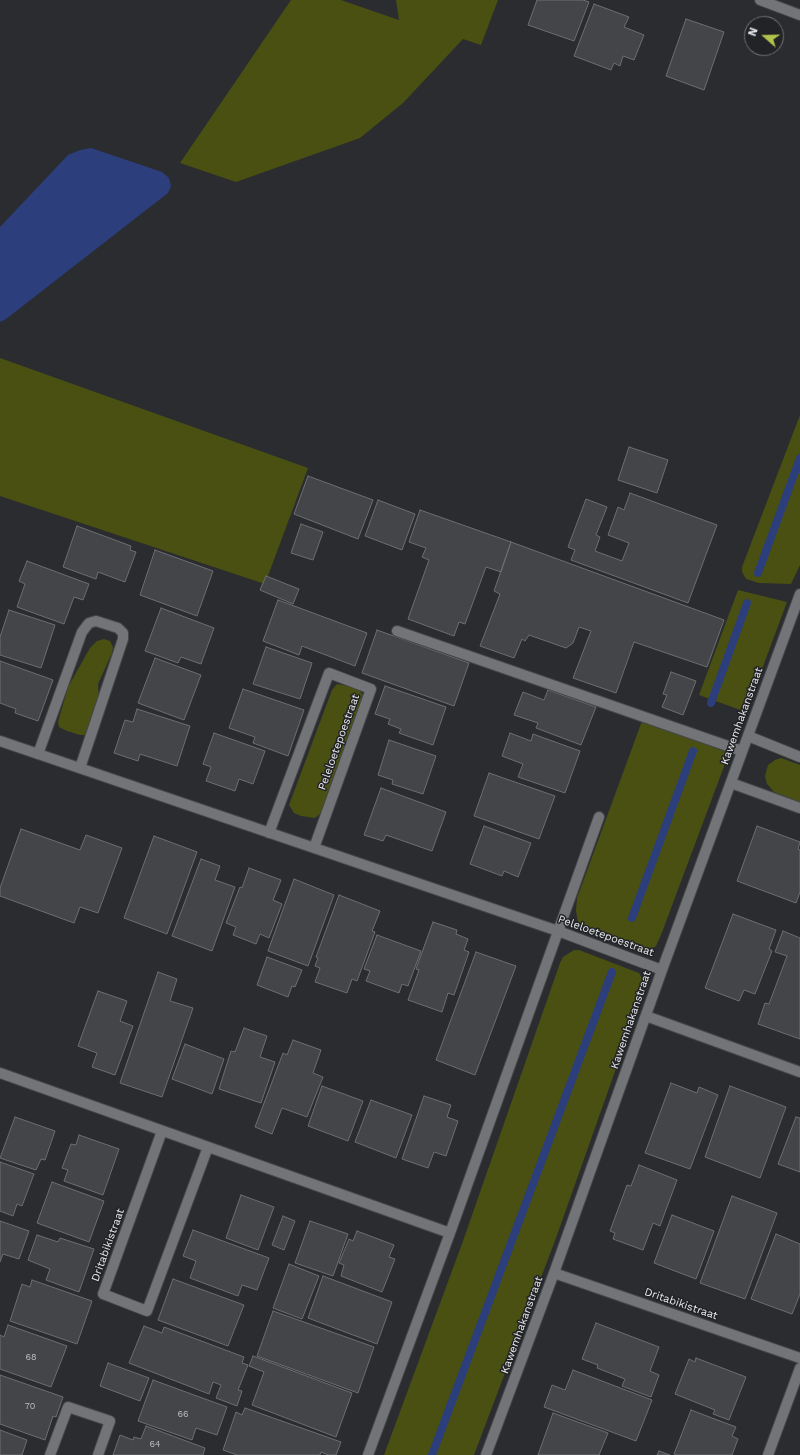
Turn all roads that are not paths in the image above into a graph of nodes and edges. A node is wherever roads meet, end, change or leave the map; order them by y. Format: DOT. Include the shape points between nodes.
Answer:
graph roads {
  1 [pos="760,0"];
  2 [pos="800,14"];
  3 [pos="800,594"];
  4 [pos="397,631"];
  5 [pos="748,736"];
  6 [pos="0,741"];
  7 [pos="742,751"];
  8 [pos="38,754"];
  9 [pos="800,757"];
  10 [pos="80,768"];
  11 [pos="731,782"];
  12 [pos="800,808"];
  13 [pos="599,817"];
  14 [pos="269,833"];
  15 [pos="314,848"];
  16 [pos="558,931"];
  17 [pos="662,970"];
  18 [pos="646,1016"];
  19 [pos="800,1072"];
  20 [pos="0,1073"];
  21 [pos="162,1131"];
  22 [pos="208,1147"];
  23 [pos="450,1233"];
  24 [pos="554,1273"];
  25 [pos="800,1358"];
  26 [pos="800,1368"];
  27 [pos="50,1455"];
  28 [pos="98,1455"];
  29 [pos="368,1455"];
  30 [pos="486,1455"];
  31 [pos="768,1455"];
  1 -- 2 [label="street"];
  3 -- 5 [label="street, Kawemhakanstraat"];
  4 -- 7 [label="street"];
  5 -- 7 [label="street, Kawemhakanstraat"];
  5 -- 9 [label="street"];
  6 -- 8 [label="street, Peleloetepoestraat"];
  7 -- 11 [label="street, Kawemhakanstraat"];
  8 -- 10 [label="street, Peleloetepoestraat"];
  8 -- 10 [label="street" via="82,632 89,623 103,623 118,628 123,632 123,639"];
  10 -- 14 [label="street, Peleloetepoestraat"];
  11 -- 12 [label="street"];
  11 -- 17 [label="street, Kawemhakanstraat"];
  13 -- 16 [label="street"];
  14 -- 15 [label="street, Peleloetepoestraat"];
  14 -- 15 [label="street, Peleloetepoestraat" via="329,673 371,689"];
  15 -- 16 [label="street, Peleloetepoestraat"];
  16 -- 17 [label="street, Peleloetepoestraat"];
  16 -- 23 [label="street"];
  17 -- 18 [label="street, Kawemhakanstraat"];
  18 -- 19 [label="street"];
  18 -- 24 [label="street, Kawemhakanstraat"];
  20 -- 21 [label="street"];
  21 -- 22 [label="street"];
  21 -- 22 [label="street, Dritabikistraat" via="103,1294 147,1311"];
  22 -- 23 [label="street"];
  23 -- 29 [label="street"];
  24 -- 25 [label="street, Dritabikistraat"];
  24 -- 30 [label="street, Kawemhakanstraat"];
  26 -- 31 [label="street"];
  27 -- 28 [label="street" via="68,1407 110,1422"];
}
